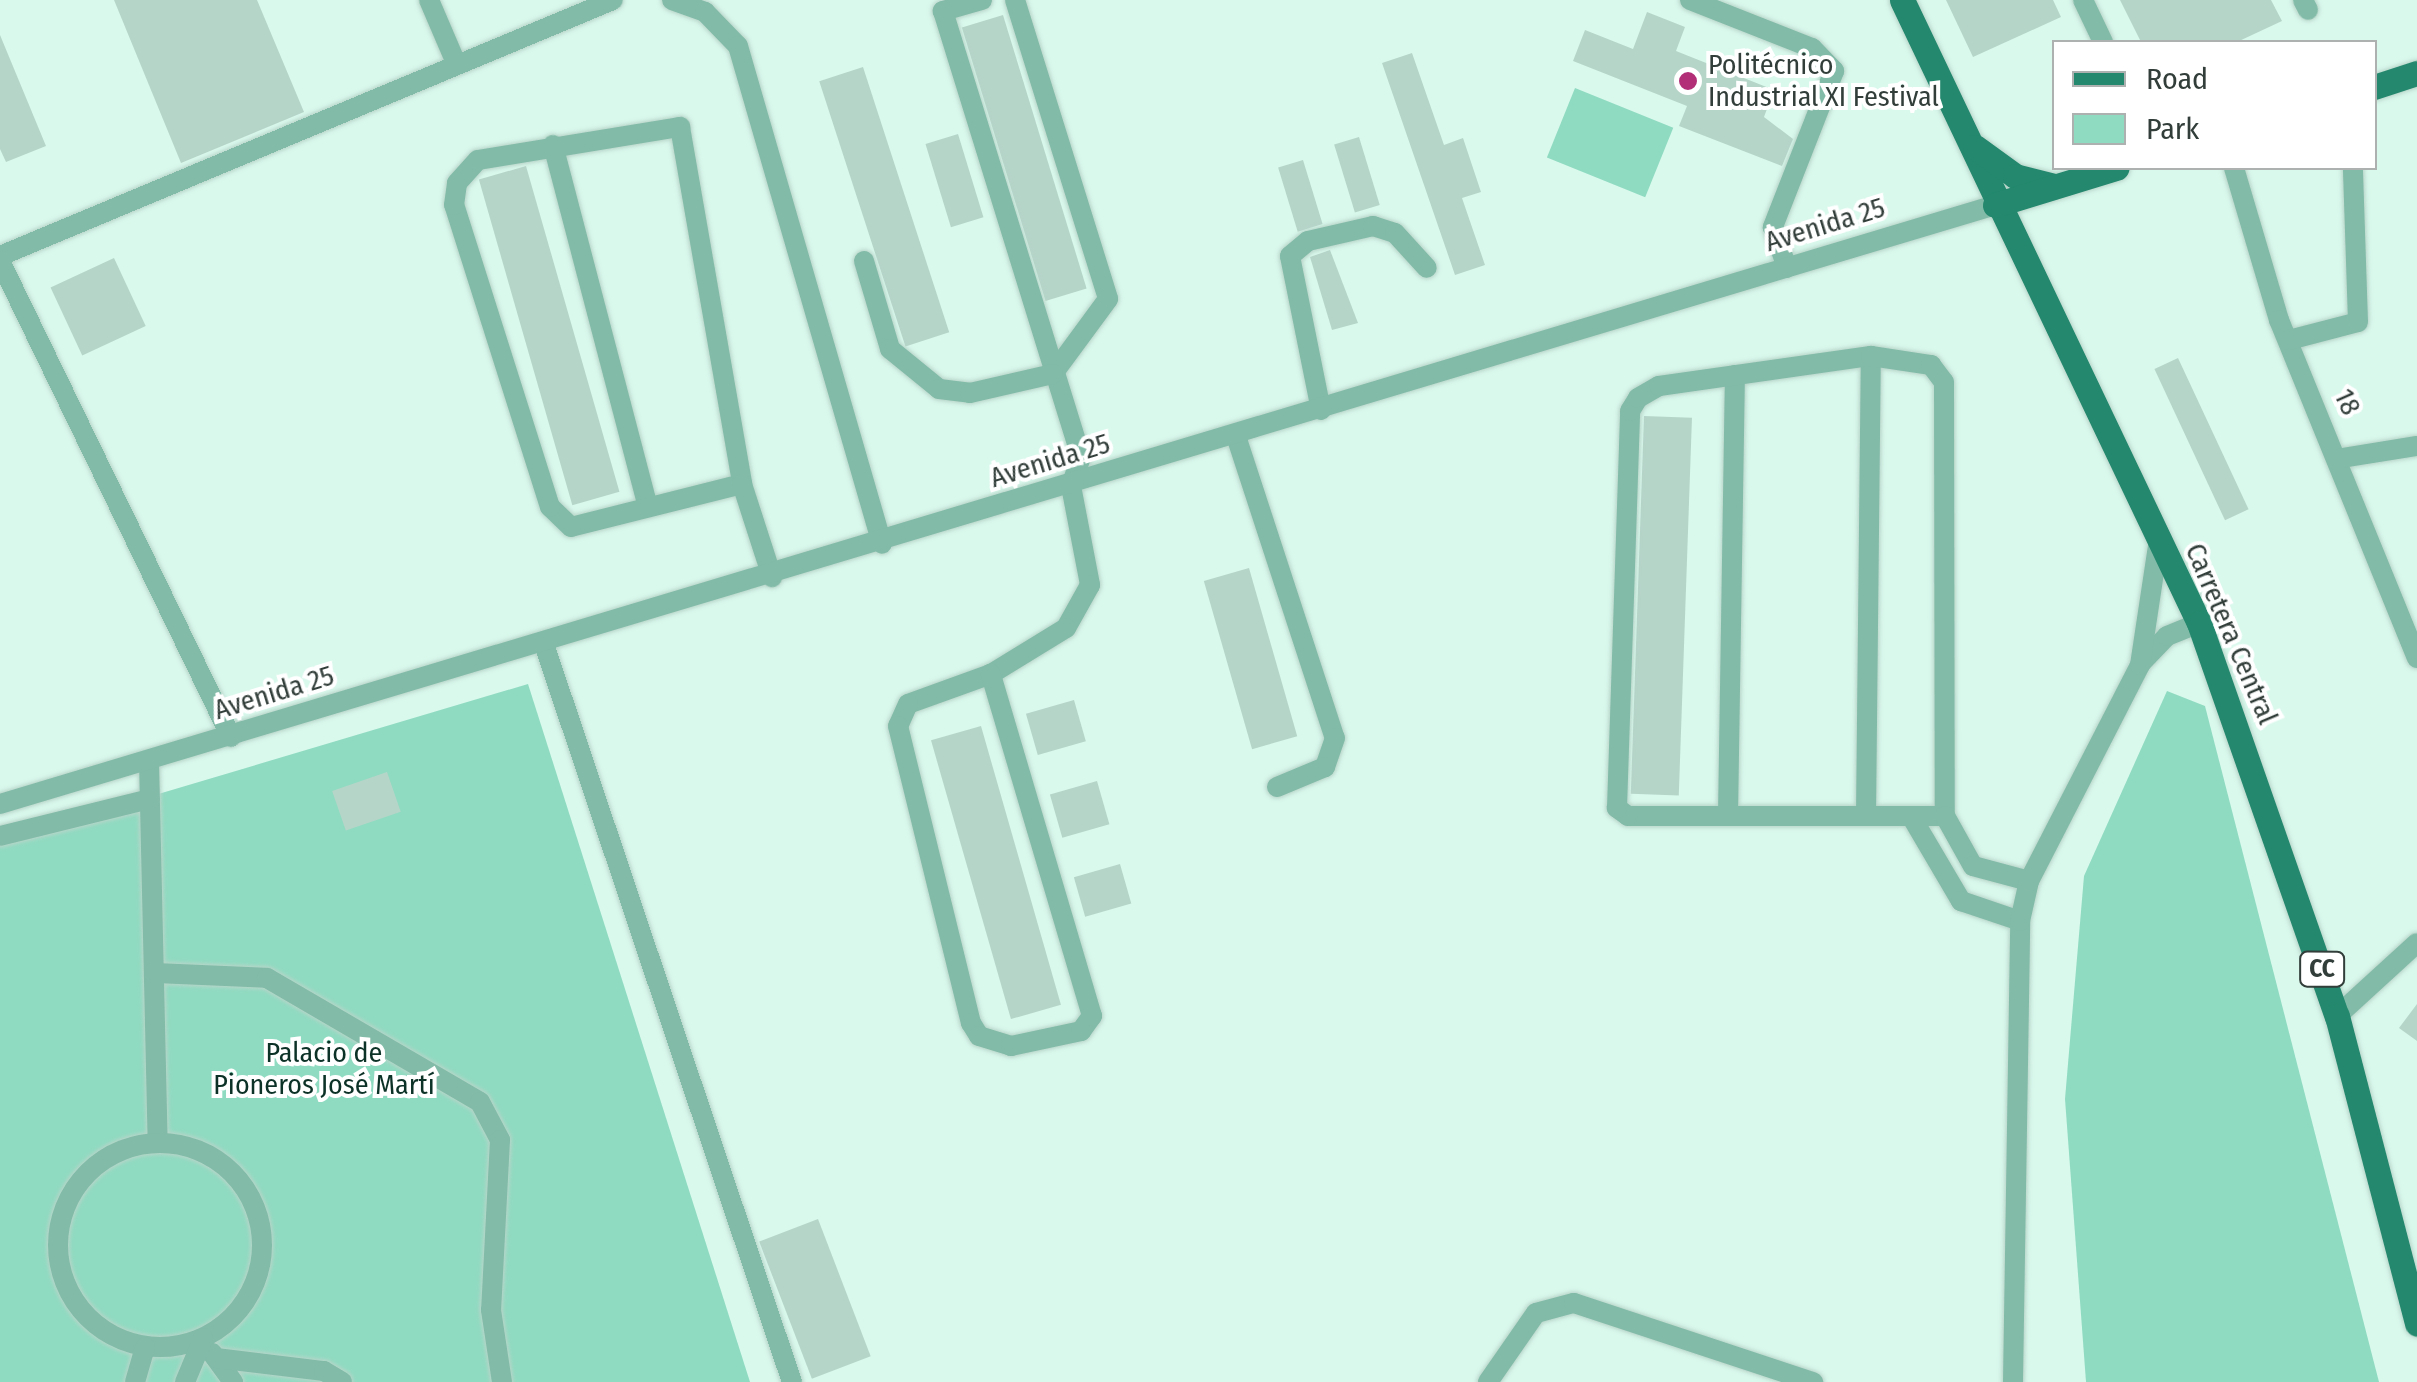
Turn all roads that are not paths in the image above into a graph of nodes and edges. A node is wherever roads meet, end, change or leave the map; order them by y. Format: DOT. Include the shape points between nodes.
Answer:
graph roads {
  1 [pos="429,0"];
  2 [pos="672,0"];
  3 [pos="982,0"];
  4 [pos="1015,0"];
  5 [pos="1690,0"];
  6 [pos="1902,0"];
  7 [pos="2082,0"];
  8 [pos="594,2"];
  9 [pos="2101,40"];
  10 [pos="456,63"];
  11 [pos="2417,73"];
  12 [pos="2377,86"];
  13 [pos="1972,144"];
  14 [pos="554,145"];
  15 [pos="2109,170"];
  16 [pos="2235,170"];
  17 [pos="2353,170"];
  18 [pos="2056,186"];
  19 [pos="1995,205"];
  20 [pos="0,259"];
  21 [pos="864,261"];
  22 [pos="1427,268"];
  23 [pos="1787,268"];
  24 [pos="2289,340"];
  25 [pos="1871,356"];
  26 [pos="1053,374"];
  27 [pos="1735,376"];
  28 [pos="1322,410"];
  29 [pos="1236,436"];
  30 [pos="2417,446"];
  31 [pos="2342,458"];
  32 [pos="742,484"];
  33 [pos="1072,486"];
  34 [pos="648,507"];
  35 [pos="2159,540"];
  36 [pos="882,544"];
  37 [pos="772,577"];
  38 [pos="2199,623"];
  39 [pos="544,644"];
  40 [pos="2417,658"];
  41 [pos="2140,665"];
  42 [pos="991,674"];
  43 [pos="231,737"];
  44 [pos="149,760"];
  45 [pos="1277,787"];
  46 [pos="150,799"];
  47 [pos="0,804"];
  48 [pos="1728,816"];
  49 [pos="1866,816"];
  50 [pos="1911,816"];
  51 [pos="1944,816"];
  52 [pos="0,836"];
  53 [pos="2030,881"];
  54 [pos="2020,921"];
  55 [pos="2417,943"];
  56 [pos="154,973"];
  57 [pos="2338,1016"];
  58 [pos="158,1143"];
  59 [pos="2407,1243"];
  60 [pos="2417,1324"];
  61 [pos="202,1340"];
  62 [pos="145,1347"];
  63 [pos="216,1358"];
  64 [pos="135,1382"];
  65 [pos="185,1382"];
  66 [pos="232,1382"];
  67 [pos="342,1382"];
  68 [pos="502,1382"];
  69 [pos="792,1382"];
  70 [pos="1488,1382"];
  71 [pos="1813,1382"];
  72 [pos="2014,1382"];
  1 -- 10 [label="street"];
  2 -- 36 [label="street" via="706,12 738,46"];
  3 -- 26 [label="street" via="944,12"];
  4 -- 26 [label="street" via="1108,299"];
  5 -- 23 [label="street" via="1812,48 1834,72 1773,227"];
  6 -- 13 [label="main road, Carretera Central / CC"];
  7 -- 9 [label="street"];
  8 -- 10 [label="street"];
  10 -- 20 [label="street"];
  11 -- 12 [label="main road"];
  13 -- 18 [label="main road" via="2015,176"];
  13 -- 19 [label="main road, Carretera Central / CC"];
  14 -- 32 [label="street" via="680,127"];
  14 -- 34 [label="street"];
  14 -- 34 [label="street" via="478,160 457,184 454,205 550,507 570,526"];
  15 -- 18 [label="main road, Avenida 25"];
  16 -- 24 [label="street, 18"];
  17 -- 24 [label="street" via="2358,322"];
  18 -- 19 [label="main road, Avenida 25"];
  19 -- 23 [label="street, Avenida 25"];
  19 -- 35 [label="main road, Carretera Central / CC"];
  20 -- 43 [label="street"];
  21 -- 26 [label="street" via="890,349 938,388 970,393"];
  22 -- 28 [label="street" via="1396,233 1373,226 1308,241 1290,256"];
  23 -- 28 [label="street, Avenida 25"];
  24 -- 31 [label="street, 18"];
  25 -- 27 [label="street"];
  25 -- 49 [label="street"];
  25 -- 51 [label="street" via="1931,365 1944,382"];
  26 -- 33 [label="street" via="1081,457"];
  27 -- 48 [label="street"];
  27 -- 48 [label="street" via="1659,386 1630,411 1613,796 1628,816"];
  28 -- 29 [label="street, Avenida 25"];
  29 -- 33 [label="street, Avenida 25"];
  29 -- 45 [label="street" via="1335,738 1325,767"];
  30 -- 31 [label="street"];
  31 -- 40 [label="street, 18"];
  32 -- 34 [label="street"];
  32 -- 37 [label="street"];
  33 -- 36 [label="street, Avenida 25"];
  33 -- 42 [label="street" via="1090,566 1087,602 1066,628"];
  35 -- 38 [label="main road, Carretera Central / CC"];
  35 -- 41 [label="street"];
  36 -- 37 [label="street, Avenida 25"];
  37 -- 39 [label="street, Avenida 25"];
  38 -- 41 [label="street" via="2167,636"];
  38 -- 57 [label="main road, Carretera Central / CC"];
  39 -- 43 [label="street, Avenida 25"];
  39 -- 69 [label="street"];
  41 -- 53 [label="street"];
  42 -- 42 [label="street" via="1092,1016 1081,1032 1011,1046 978,1036 971,1023 898,726 908,704"];
  43 -- 44 [label="street, Avenida 25"];
  44 -- 46 [label="street"];
  44 -- 47 [label="street, Avenida 25"];
  46 -- 52 [label="street"];
  46 -- 56 [label="street"];
  48 -- 49 [label="street"];
  49 -- 50 [label="street"];
  50 -- 51 [label="street"];
  50 -- 54 [label="street" via="1960,901"];
  51 -- 53 [label="street" via="1973,866"];
  53 -- 54 [label="street"];
  54 -- 72 [label="street"];
  55 -- 57 [label="street"];
  56 -- 58 [label="street"];
  56 -- 68 [label="street" via="267,978 480,1102 500,1140 491,1310"];
  57 -- 59 [label="main road, Carretera Central / CC"];
  58 -- 61 [label="street" via="188,1147 240,1181 263,1238 249,1298"];
  58 -- 62 [label="street" via="95,1166 60,1222 58,1256 76,1302 113,1337"];
  59 -- 60 [label="main road, Carretera Central / CC"];
  61 -- 62 [label="street"];
  61 -- 63 [label="street"];
  61 -- 65 [label="street"];
  62 -- 64 [label="street"];
  63 -- 66 [label="street"];
  63 -- 67 [label="street" via="324,1371"];
  70 -- 71 [label="street" via="1536,1313 1574,1303"];
}
